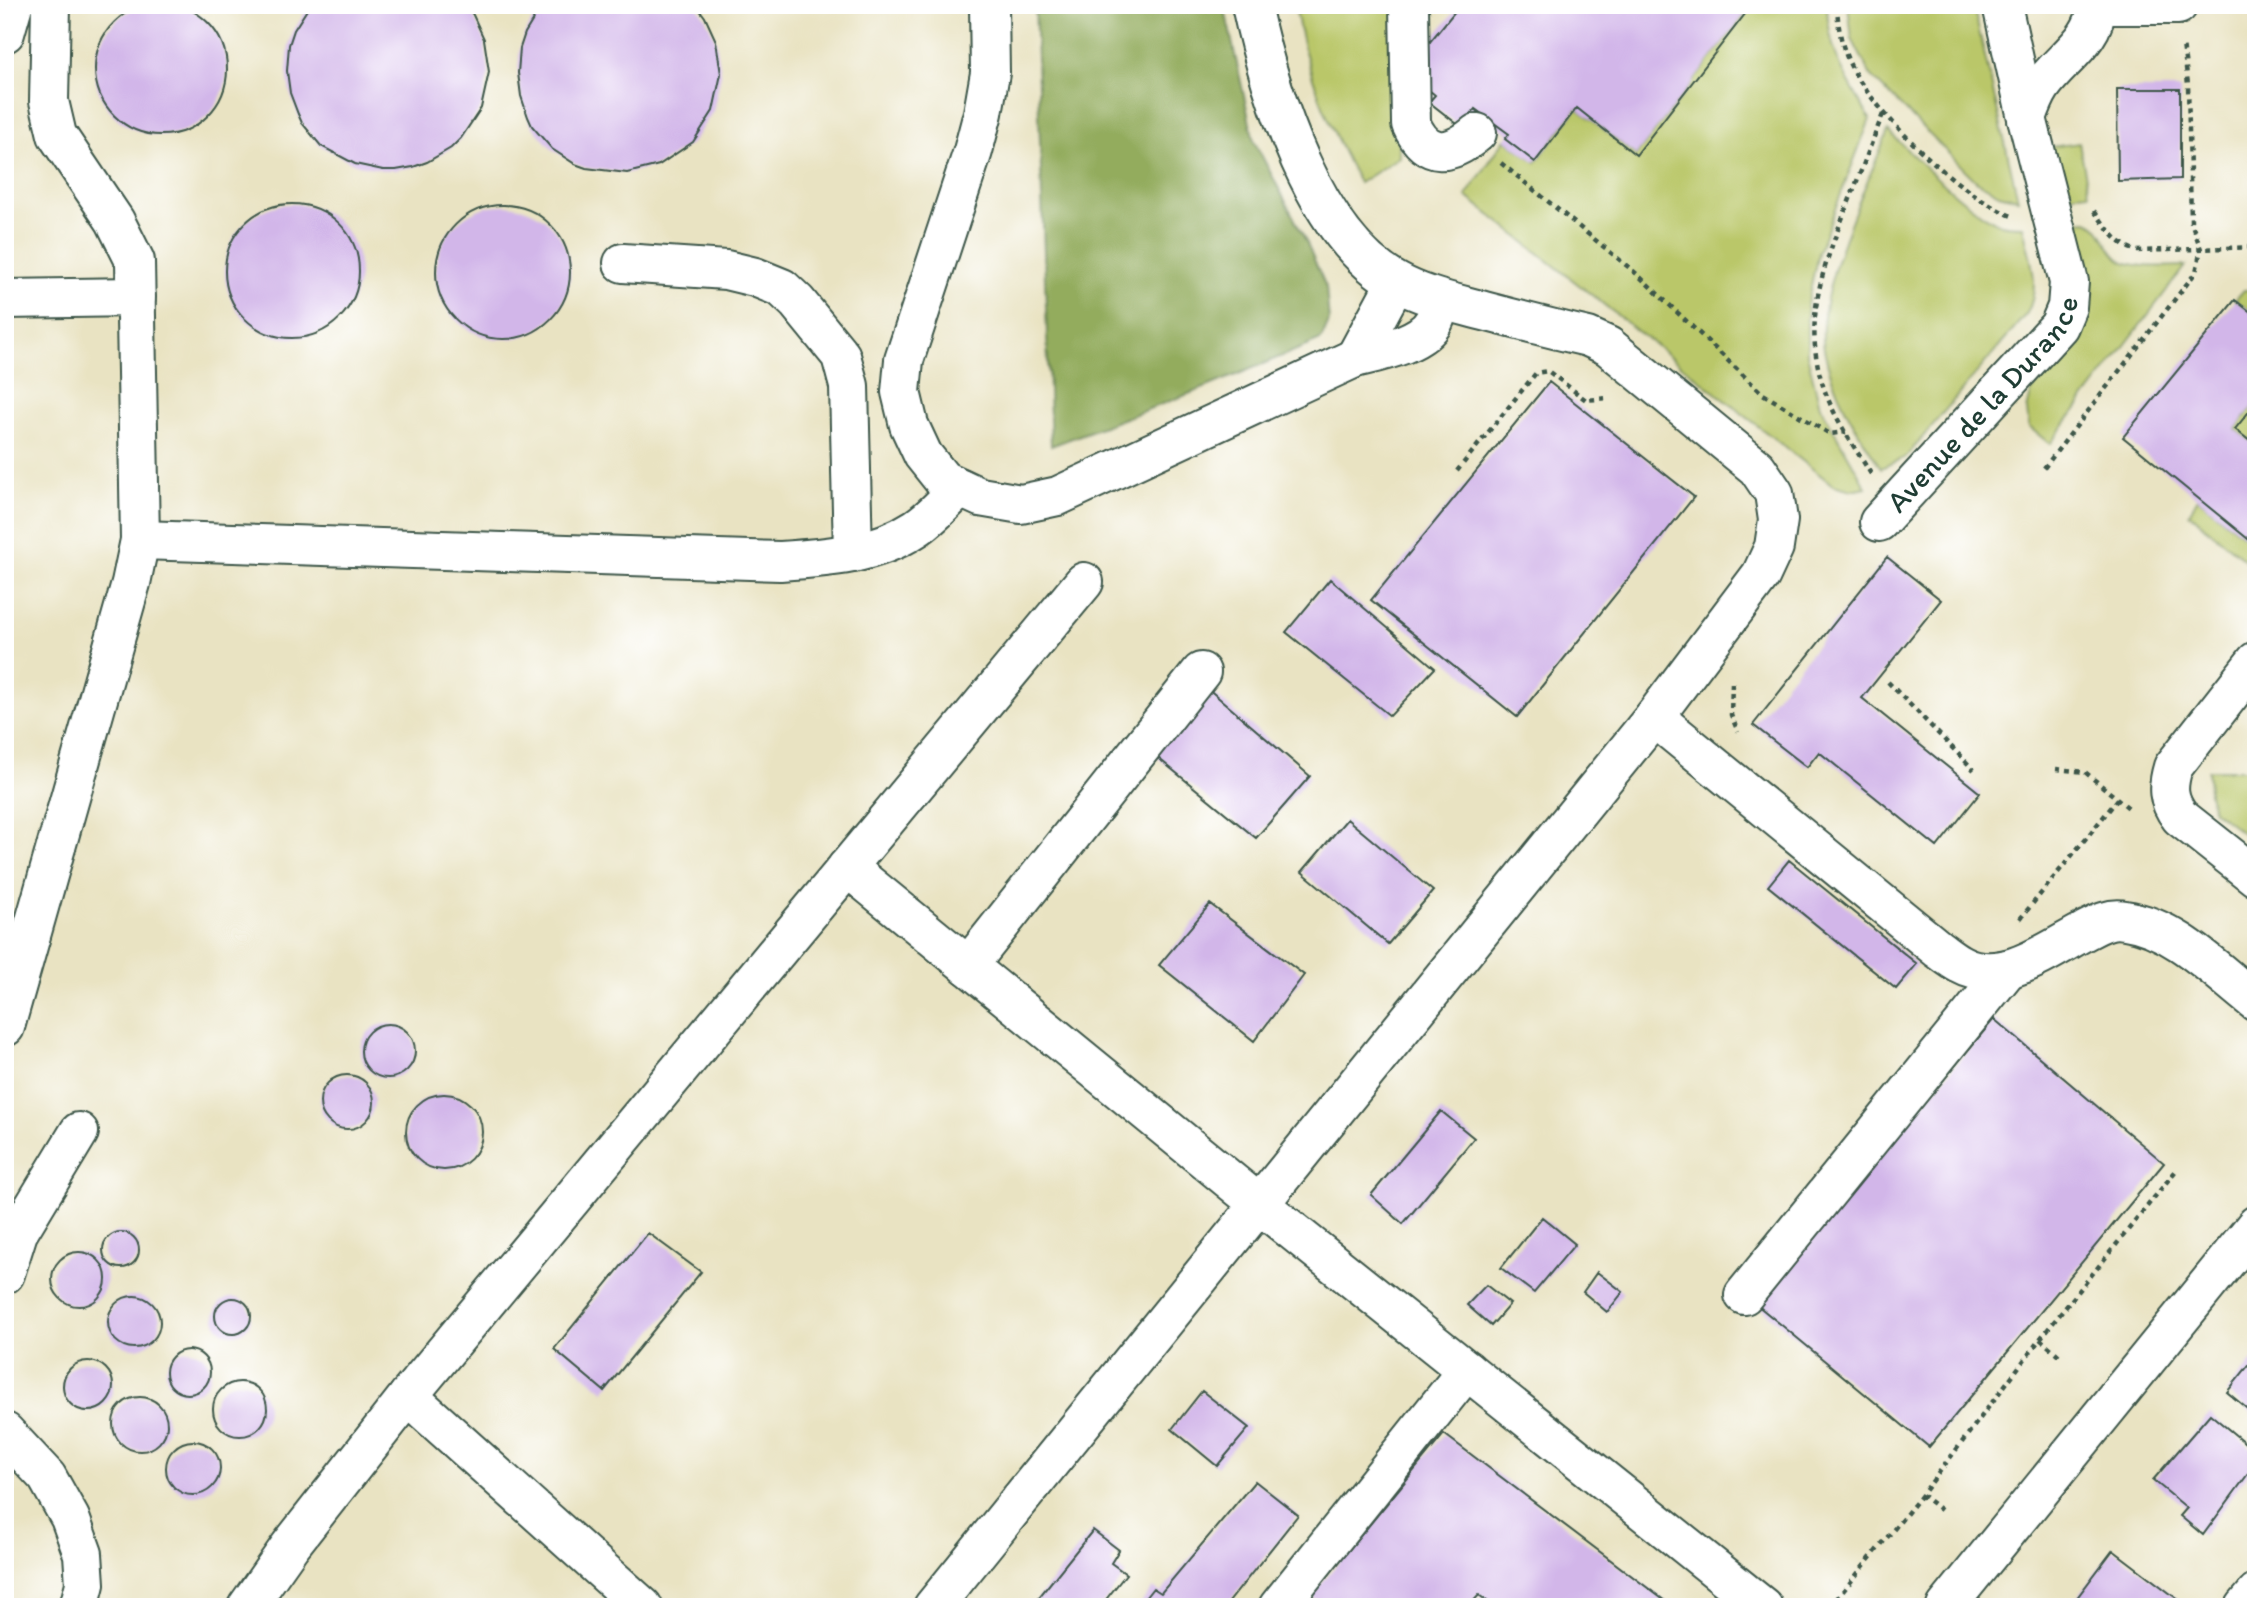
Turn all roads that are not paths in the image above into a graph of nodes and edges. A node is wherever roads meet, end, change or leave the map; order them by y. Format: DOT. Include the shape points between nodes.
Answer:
graph roads {
  1 [pos="13,5"];
  2 [pos="51,5"];
  3 [pos="989,5"];
  4 [pos="1251,5"];
  5 [pos="1409,5"];
  6 [pos="2002,5"];
  7 [pos="2097,5"];
  8 [pos="2107,5"];
  9 [pos="2181,22"];
  10 [pos="5,33"];
  11 [pos="2027,118"];
  12 [pos="1473,136"];
  13 [pos="623,263"];
  14 [pos="1396,282"];
  15 [pos="136,297"];
  16 [pos="5,299"];
  17 [pos="1442,300"];
  18 [pos="1355,358"];
  19 [pos="960,488"];
  20 [pos="1886,514"];
  21 [pos="140,540"];
  22 [pos="853,553"];
  23 [pos="1084,582"];
  24 [pos="2256,661"];
  25 [pos="1201,672"];
  26 [pos="1654,717"];
  27 [pos="847,867"];
  28 [pos="2256,877"];
  29 [pos="968,966"];
  30 [pos="2008,969"];
  31 [pos="2256,1002"];
  32 [pos="5,1027"];
  33 [pos="79,1132"];
  34 [pos="1259,1204"];
  35 [pos="2256,1225"];
  36 [pos="5,1274"];
  37 [pos="1744,1295"];
  38 [pos="1467,1370"];
  39 [pos="408,1396"];
  40 [pos="5,1432"];
  41 [pos="2256,1594"];
  42 [pos="79,1607"];
  43 [pos="247,1607"];
  44 [pos="643,1607"];
  45 [pos="933,1607"];
  46 [pos="1278,1607"];
  47 [pos="1763,1607"];
  48 [pos="1946,1607"];
  49 [pos="2245,1607"];
  1 -- 10 [label="street"];
  2 -- 15 [label="street" via="48,101 57,135 126,240 135,261"];
  3 -- 19 [label="street" via="990,73 983,113 904,360 901,392 908,425 923,455 943,480"];
  4 -- 14 [label="street" via="1273,91 1299,157 1348,240"];
  5 -- 12 [label="street" via="1411,124 1417,138 1430,149 1446,150 1462,146"];
  6 -- 11 [label="street, Avenue de la Durance"];
  7 -- 11 [label="street" via="2090,32 2042,85"];
  8 -- 9 [label="street"];
  11 -- 20 [label="street, Avenue de la Durance" via="2069,282 2067,306 2059,326"];
  13 -- 22 [label="street" via="726,270 782,288 841,356 849,386"];
  14 -- 17 [label="street"];
  14 -- 18 [label="street"];
  15 -- 16 [label="street"];
  15 -- 21 [label="street"];
  17 -- 18 [label="street" via="1433,324 1416,338"];
  17 -- 26 [label="street" via="1608,346 1758,468 1774,493 1778,520 1774,547 1761,575"];
  18 -- 19 [label="street" via="1058,496 1021,504 980,497"];
  19 -- 22 [label="street" via="916,528 880,547"];
  21 -- 22 [label="street" via="780,561"];
  21 -- 32 [label="street"];
  23 -- 27 [label="street"];
  24 -- 28 [label="street" via="2173,767 2167,786 2180,817"];
  25 -- 29 [label="street"];
  26 -- 30 [label="street" via="1938,949 1961,965 1982,972"];
  26 -- 34 [label="street"];
  27 -- 29 [label="street"];
  27 -- 39 [label="street"];
  29 -- 34 [label="street"];
  30 -- 31 [label="street" via="2103,921 2122,919 2177,940"];
  30 -- 37 [label="street"];
  33 -- 36 [label="street" via="19,1233"];
  34 -- 38 [label="street"];
  34 -- 45 [label="street"];
  35 -- 48 [label="street"];
  38 -- 46 [label="street"];
  38 -- 47 [label="street"];
  39 -- 43 [label="street"];
  39 -- 44 [label="street"];
  40 -- 42 [label="street" via="47,1477 70,1518 83,1554 85,1584"];
  41 -- 49 [label="street"];
}
